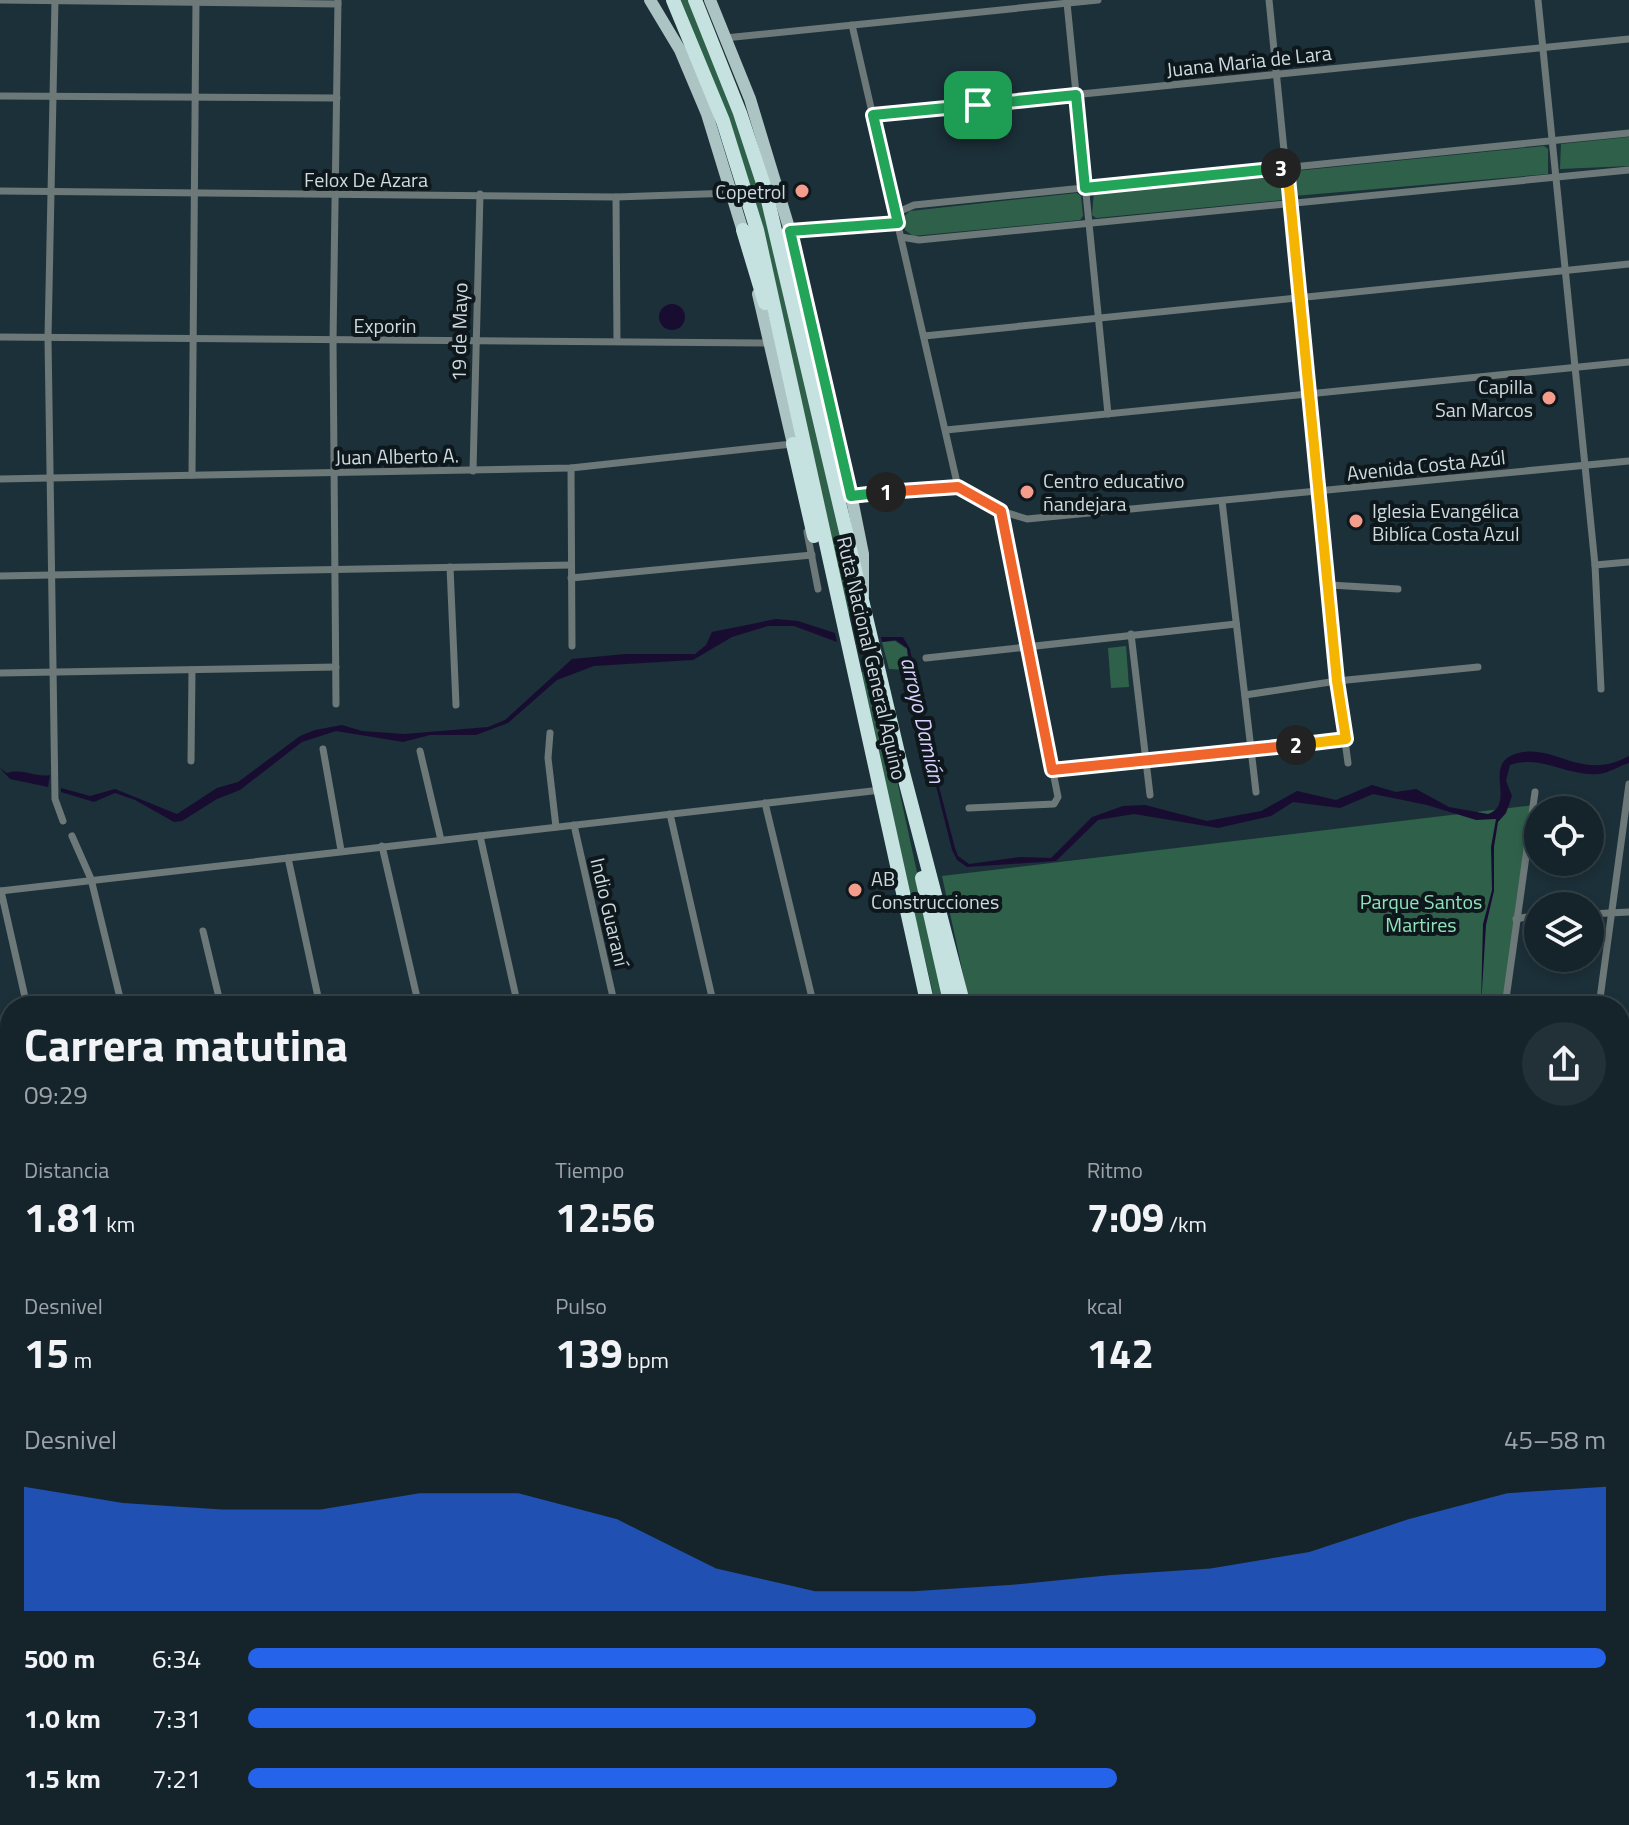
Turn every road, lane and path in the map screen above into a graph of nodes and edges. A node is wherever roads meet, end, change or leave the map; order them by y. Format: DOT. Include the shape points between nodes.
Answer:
graph roads {
  1 [pos="0,0"];
  2 [pos="55,0"];
  3 [pos="650,0"];
  4 [pos="673,0"];
  5 [pos="695,0"];
  6 [pos="710,0"];
  7 [pos="1098,0"];
  8 [pos="1269,0"];
  9 [pos="1538,0"];
  10 [pos="196,1"];
  11 [pos="338,2"];
  12 [pos="1067,3"];
  13 [pos="852,25"];
  14 [pos="725,38"];
  15 [pos="1629,39"];
  16 [pos="1543,47"];
  17 [pos="1277,74"];
  18 [pos="1076,95"];
  19 [pos="0,96"];
  20 [pos="53,96"];
  21 [pos="196,98"];
  22 [pos="337,98"];
  23 [pos="873,115"];
  24 [pos="1629,133"];
  25 [pos="1552,141"];
  26 [pos="1287,167"];
  27 [pos="1629,170"];
  28 [pos="1556,177"];
  29 [pos="1085,188"];
  30 [pos="0,191"];
  31 [pos="51,192"];
  32 [pos="733,193"];
  33 [pos="195,194"];
  34 [pos="480,194"];
  35 [pos="335,195"];
  36 [pos="616,197"];
  37 [pos="1290,204"];
  38 [pos="896,213"];
  39 [pos="898,223"];
  40 [pos="1089,224"];
  41 [pos="743,230"];
  42 [pos="790,231"];
  43 [pos="901,237"];
  44 [pos="1629,264"];
  45 [pos="1565,270"];
  46 [pos="1300,297"];
  47 [pos="1098,318"];
  48 [pos="924,336"];
  49 [pos="0,337"];
  50 [pos="48,338"];
  51 [pos="193,340"];
  52 [pos="333,341"];
  53 [pos="617,341"];
  54 [pos="475,342"];
  55 [pos="770,343"];
  56 [pos="787,358"];
  57 [pos="1629,362"];
  58 [pos="822,366"];
  59 [pos="1575,367"];
  60 [pos="1310,394"];
  61 [pos="1108,414"];
  62 [pos="946,430"];
  63 [pos="791,444"];
  64 [pos="1629,461"];
  65 [pos="1585,465"];
  66 [pos="571,468"];
  67 [pos="473,471"];
  68 [pos="334,473"];
  69 [pos="192,475"];
  70 [pos="49,478"];
  71 [pos="0,479"];
  72 [pos="958,487"];
  73 [pos="1320,491"];
  74 [pos="851,496"];
  75 [pos="1222,501"];
  76 [pos="1001,511"];
  77 [pos="844,515"];
  78 [pos="812,555"];
  79 [pos="1629,562"];
  80 [pos="571,565"];
  81 [pos="1595,565"];
  82 [pos="450,567"];
  83 [pos="830,568"];
  84 [pos="335,569"];
  85 [pos="51,575"];
  86 [pos="0,576"];
  87 [pos="571,578"];
  88 [pos="1330,585"];
  89 [pos="818,589"];
  90 [pos="1398,589"];
  91 [pos="863,599"];
  92 [pos="1236,624"];
  93 [pos="1131,634"];
  94 [pos="572,646"];
  95 [pos="1027,646"];
  96 [pos="926,658"];
  97 [pos="336,667"];
  98 [pos="1478,667"];
  99 [pos="192,670"];
  100 [pos="53,672"];
  101 [pos="0,673"];
  102 [pos="1337,681"];
  103 [pos="1601,689"];
  104 [pos="1245,695"];
  105 [pos="336,704"];
  106 [pos="456,705"];
  107 [pos="550,733"];
  108 [pos="1346,739"];
  109 [pos="323,749"];
  110 [pos="1251,749"];
  111 [pos="420,751"];
  112 [pos="899,757"];
  113 [pos="1146,760"];
  114 [pos="191,761"];
  115 [pos="1348,763"];
  116 [pos="1052,770"];
  117 [pos="1629,784"];
  118 [pos="881,790"];
  119 [pos="1256,792"];
  120 [pos="1535,792"];
  121 [pos="1150,795"];
  122 [pos="765,803"];
  123 [pos="969,808"];
  124 [pos="670,814"];
  125 [pos="63,821"];
  126 [pos="574,825"];
  127 [pos="556,827"];
  128 [pos="72,836"];
  129 [pos="480,836"];
  130 [pos="441,840"];
  131 [pos="382,846"];
  132 [pos="341,850"];
  133 [pos="288,858"];
  134 [pos="91,879"];
  135 [pos="1,891"];
  136 [pos="1629,912"];
  137 [pos="1604,913"];
  138 [pos="1611,913"];
  139 [pos="1524,918"];
  140 [pos="1516,919"];
  141 [pos="203,931"];
  142 [pos="25,996"];
  143 [pos="120,996"];
  144 [pos="219,996"];
  145 [pos="318,996"];
  146 [pos="417,996"];
  147 [pos="516,996"];
  148 [pos="613,996"];
  149 [pos="712,996"];
  150 [pos="812,996"];
  151 [pos="926,996"];
  152 [pos="949,996"];
  153 [pos="961,996"];
  154 [pos="1506,996"];
  155 [pos="1600,996"];
  1 -- 2 [label="street"];
  2 -- 10 [label="street"];
  2 -- 20 [label="street"];
  3 -- 32 [label="main road" via="686,64"];
  4 -- 56 [label="highway, Ruta Nacional General Aquino" via="723,121 750,204"];
  5 -- 77 [label="highway, Ruta Nacional General Aquino" via="740,113 775,227"];
  6 -- 14 [label="main road"];
  7 -- 12 [label="street"];
  8 -- 17 [label="street"];
  9 -- 16 [label="street"];
  10 -- 11 [label="street"];
  10 -- 21 [label="street"];
  11 -- 22 [label="street"];
  12 -- 13 [label="street"];
  12 -- 18 [label="street"];
  13 -- 14 [label="street"];
  13 -- 23 [label="street"];
  14 -- 42 [label="main road"];
  15 -- 16 [label="street, Juana Maria de Lara"];
  16 -- 17 [label="street, Juana Maria de Lara"];
  16 -- 25 [label="street"];
  17 -- 18 [label="street, Juana Maria de Lara"];
  17 -- 26 [label="street"];
  18 -- 23 [label="street, Juana Maria de Lara"];
  18 -- 29 [label="street"];
  19 -- 20 [label="street"];
  20 -- 21 [label="street"];
  20 -- 31 [label="street"];
  21 -- 22 [label="street"];
  21 -- 33 [label="street"];
  22 -- 35 [label="street"];
  23 -- 38 [label="street"];
  24 -- 25 [label="street"];
  25 -- 26 [label="street"];
  25 -- 28 [label="street"];
  26 -- 29 [label="street"];
  26 -- 37 [label="street"];
  27 -- 28 [label="street"];
  28 -- 37 [label="street"];
  28 -- 45 [label="street"];
  29 -- 38 [label="street" via="914,205"];
  29 -- 40 [label="street"];
  30 -- 31 [label="street, Felox De Azara"];
  31 -- 33 [label="street, Felox De Azara"];
  31 -- 50 [label="street"];
  32 -- 36 [label="street, Felox De Azara"];
  32 -- 41 [label="main road"];
  33 -- 35 [label="street, Felox De Azara"];
  33 -- 51 [label="street"];
  34 -- 35 [label="street, Felox De Azara"];
  34 -- 36 [label="street, Felox De Azara"];
  34 -- 54 [label="street, 19 de Mayo"];
  35 -- 52 [label="street"];
  36 -- 53 [label="street"];
  37 -- 40 [label="street"];
  37 -- 46 [label="street"];
  38 -- 39 [label="street"];
  39 -- 42 [label="street"];
  39 -- 43 [label="street"];
  40 -- 43 [label="street" via="919,240"];
  40 -- 47 [label="street"];
  41 -- 55 [label="main road"];
  41 -- 56 [label="highway"];
  42 -- 58 [label="main road"];
  43 -- 48 [label="street"];
  44 -- 45 [label="street"];
  45 -- 46 [label="street"];
  45 -- 59 [label="street"];
  46 -- 47 [label="street"];
  46 -- 60 [label="street"];
  47 -- 48 [label="street"];
  47 -- 61 [label="street"];
  48 -- 62 [label="street"];
  49 -- 50 [label="street, Exporin"];
  50 -- 51 [label="street, Exporin"];
  50 -- 70 [label="street"];
  51 -- 52 [label="street, Exporin"];
  51 -- 69 [label="street"];
  52 -- 54 [label="street, Exporin"];
  52 -- 68 [label="street"];
  53 -- 54 [label="street, Exporin"];
  53 -- 55 [label="street, Exporin"];
  54 -- 67 [label="street, 19 de Mayo"];
  55 -- 63 [label="main road"];
  56 -- 83 [label="highway, Ruta Nacional General Aquino"];
  57 -- 59 [label="street"];
  58 -- 74 [label="main road"];
  58 -- 77 [label="main road"];
  59 -- 60 [label="street"];
  59 -- 65 [label="street"];
  60 -- 61 [label="street"];
  60 -- 73 [label="street"];
  61 -- 62 [label="street"];
  62 -- 72 [label="street"];
  63 -- 66 [label="street, Juan Alberto A."];
  63 -- 78 [label="street"];
  63 -- 83 [label="highway" via="814,537"];
  64 -- 65 [label="street, Avenida Costa Azúl"];
  65 -- 73 [label="street, Avenida Costa Azúl"];
  65 -- 81 [label="street"];
  66 -- 67 [label="street, Juan Alberto A."];
  66 -- 80 [label="street"];
  67 -- 68 [label="street, Juan Alberto A."];
  68 -- 69 [label="street, Juan Alberto A."];
  68 -- 84 [label="street"];
  69 -- 70 [label="street, Juan Alberto A."];
  70 -- 71 [label="street, Juan Alberto A."];
  70 -- 85 [label="street"];
  72 -- 74 [label="street"];
  72 -- 76 [label="street, Avenida Costa Azúl"];
  73 -- 75 [label="street, Avenida Costa Azúl"];
  73 -- 88 [label="street"];
  74 -- 91 [label="main road" via="863,554"];
  75 -- 76 [label="street, Avenida Costa Azúl" via="1027,519"];
  75 -- 92 [label="street"];
  76 -- 95 [label="street"];
  77 -- 91 [label="highway, Ruta Nacional General Aquino"];
  78 -- 87 [label="street"];
  78 -- 89 [label="street"];
  79 -- 81 [label="street"];
  80 -- 82 [label="street"];
  80 -- 87 [label="street"];
  81 -- 103 [label="street"];
  82 -- 84 [label="street"];
  82 -- 106 [label="street"];
  83 -- 118 [label="highway, Ruta Nacional General Aquino"];
  84 -- 85 [label="street"];
  84 -- 97 [label="street"];
  85 -- 86 [label="street"];
  85 -- 100 [label="street"];
  87 -- 94 [label="street"];
  88 -- 90 [label="street"];
  88 -- 102 [label="street"];
  91 -- 112 [label="highway, Ruta Nacional General Aquino"];
  92 -- 93 [label="street"];
  92 -- 104 [label="street"];
  93 -- 95 [label="street"];
  93 -- 113 [label="street"];
  95 -- 96 [label="street"];
  95 -- 116 [label="street"];
  97 -- 99 [label="street"];
  97 -- 105 [label="street"];
  98 -- 102 [label="street"];
  99 -- 100 [label="street"];
  99 -- 114 [label="street"];
  100 -- 101 [label="street"];
  100 -- 125 [label="street" via="55,799"];
  102 -- 104 [label="street"];
  102 -- 108 [label="street"];
  104 -- 110 [label="street"];
  107 -- 127 [label="street"];
  108 -- 110 [label="street"];
  108 -- 115 [label="street"];
  109 -- 132 [label="street"];
  110 -- 113 [label="street"];
  110 -- 119 [label="street"];
  111 -- 130 [label="street"];
  112 -- 152 [label="highway"];
  112 -- 153 [label="highway, Ruta Nacional General Aquino"];
  113 -- 116 [label="street"];
  113 -- 121 [label="street"];
  116 -- 123 [label="street" via="1058,797 1054,804"];
  117 -- 138 [label="street"];
  118 -- 122 [label="street"];
  118 -- 151 [label="highway, Ruta Nacional General Aquino"];
  120 -- 140 [label="street"];
  122 -- 124 [label="street"];
  122 -- 150 [label="street"];
  124 -- 126 [label="street"];
  124 -- 149 [label="street"];
  126 -- 127 [label="street"];
  126 -- 148 [label="street, Indio Guaraní"];
  127 -- 129 [label="street"];
  128 -- 134 [label="street"];
  129 -- 130 [label="street"];
  129 -- 147 [label="street"];
  130 -- 131 [label="street"];
  131 -- 132 [label="street"];
  131 -- 146 [label="street"];
  132 -- 133 [label="street"];
  133 -- 134 [label="street"];
  133 -- 145 [label="street"];
  134 -- 135 [label="street"];
  134 -- 143 [label="street"];
  135 -- 142 [label="street"];
  136 -- 138 [label="street"];
  137 -- 138 [label="street"];
  138 -- 155 [label="street"];
  139 -- 140 [label="street"];
  140 -- 154 [label="street"];
  141 -- 144 [label="street"];
}
